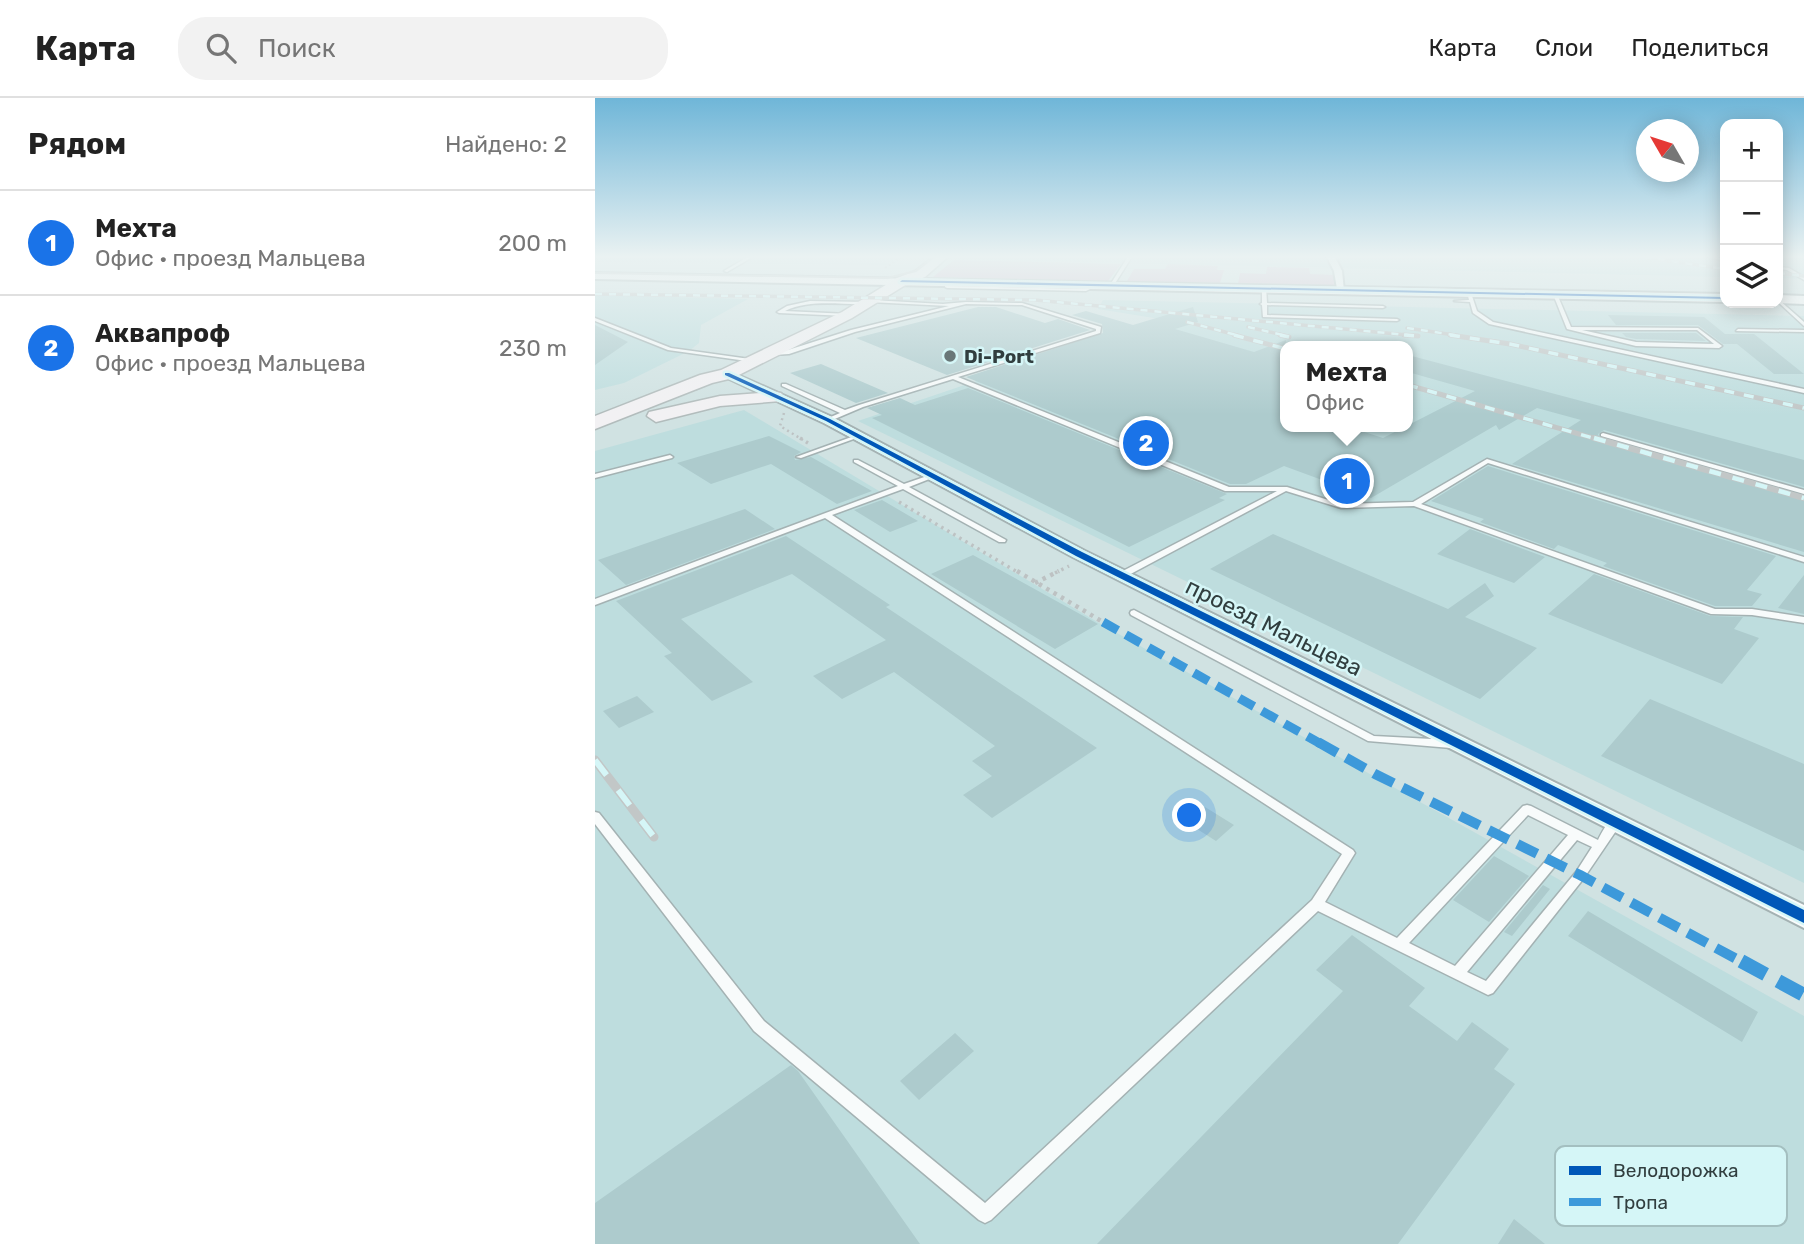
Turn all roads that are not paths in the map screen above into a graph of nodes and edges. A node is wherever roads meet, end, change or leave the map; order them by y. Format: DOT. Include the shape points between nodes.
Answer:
graph roads {
  1 [pos="785,308"];
  2 [pos="858,308"];
  3 [pos="944,308"];
  4 [pos="1036,308"];
  5 [pos="1263,308"];
  6 [pos="1474,308"];
  7 [pos="1561,308"];
  8 [pos="1787,308"];
  9 [pos="847,315"];
  10 [pos="595,318"];
  11 [pos="1397,320"];
  12 [pos="1804,325"];
  13 [pos="1569,328"];
  14 [pos="1738,330"];
  15 [pos="1804,331"];
  16 [pos="761,356"];
  17 [pos="726,374"];
  18 [pos="955,378"];
  19 [pos="779,391"];
  20 [pos="1804,391"];
  21 [pos="656,416"];
  22 [pos="836,416"];
  23 [pos="595,423"];
  24 [pos="595,434"];
  25 [pos="1603,435"];
  26 [pos="859,436"];
  27 [pos="670,457"];
  28 [pos="799,457"];
  29 [pos="856,461"];
  30 [pos="935,475"];
  31 [pos="595,476"];
  32 [pos="904,486"];
  33 [pos="1287,489"];
  34 [pos="1804,492"];
  35 [pos="1415,504"];
  36 [pos="826,515"];
  37 [pos="1002,540"];
  38 [pos="1804,560"];
  39 [pos="1122,575"];
  40 [pos="595,602"];
  41 [pos="1134,613"];
  42 [pos="1804,620"];
  43 [pos="1466,746"];
  44 [pos="595,816"];
  45 [pos="1616,822"];
  46 [pos="1576,833"];
  47 [pos="1600,846"];
  48 [pos="1317,904"];
  49 [pos="1804,917"];
  50 [pos="1399,945"];
  51 [pos="1457,974"];
  1 -- 9 [label="lane" via="779,312"];
  2 -- 9 [label="main road"];
  3 -- 16 [label="lane"];
  4 -- 18 [label="lane" via="1099,328 1098,332"];
  5 -- 11 [label="lane" via="1265,316"];
  6 -- 20 [label="lane" via="1491,323"];
  7 -- 13 [label="lane"];
  8 -- 12 [label="lane"];
  9 -- 16 [label="main road"];
  10 -- 16 [label="lane" via="670,349"];
  13 -- 13 [label="lane" via="1698,329 1719,345 1636,344"];
  14 -- 15 [label="lane"];
  16 -- 17 [label="main road"];
  17 -- 19 [label="street, проезд Мальцева"];
  17 -- 21 [label="main road" via="721,384"];
  17 -- 23 [label="main road"];
  18 -- 22 [label="lane"];
  18 -- 33 [label="lane" via="1228,489"];
  19 -- 21 [label="main road"];
  19 -- 22 [label="street, проезд Мальцева"];
  21 -- 24 [label="main road"];
  22 -- 26 [label="street, проезд Мальцева"];
  25 -- 34 [label="lane"];
  26 -- 28 [label="lane"];
  26 -- 30 [label="street, проезд Мальцева"];
  27 -- 31 [label="lane"];
  29 -- 32 [label="lane"];
  30 -- 32 [label="lane"];
  30 -- 39 [label="street, проезд Мальцева"];
  32 -- 36 [label="lane"];
  32 -- 37 [label="lane"];
  33 -- 35 [label="lane" via="1341,506"];
  33 -- 39 [label="lane"];
  35 -- 38 [label="lane" via="1487,461"];
  35 -- 42 [label="lane" via="1714,612"];
  36 -- 40 [label="lane"];
  36 -- 48 [label="lane" via="1349,853"];
  39 -- 43 [label="street, проезд Мальцева"];
  41 -- 43 [label="lane" via="1372,739"];
  43 -- 45 [label="street, проезд Мальцева"];
  44 -- 48 [label="lane" via="759,1026 985,1214"];
  45 -- 47 [label="lane"];
  45 -- 49 [label="street, проезд Мальцева"];
  46 -- 47 [label="lane"];
  46 -- 50 [label="lane" via="1527,809"];
  46 -- 51 [label="lane"];
  47 -- 51 [label="lane" via="1488,989"];
  48 -- 50 [label="lane"];
  50 -- 51 [label="lane"];
}
